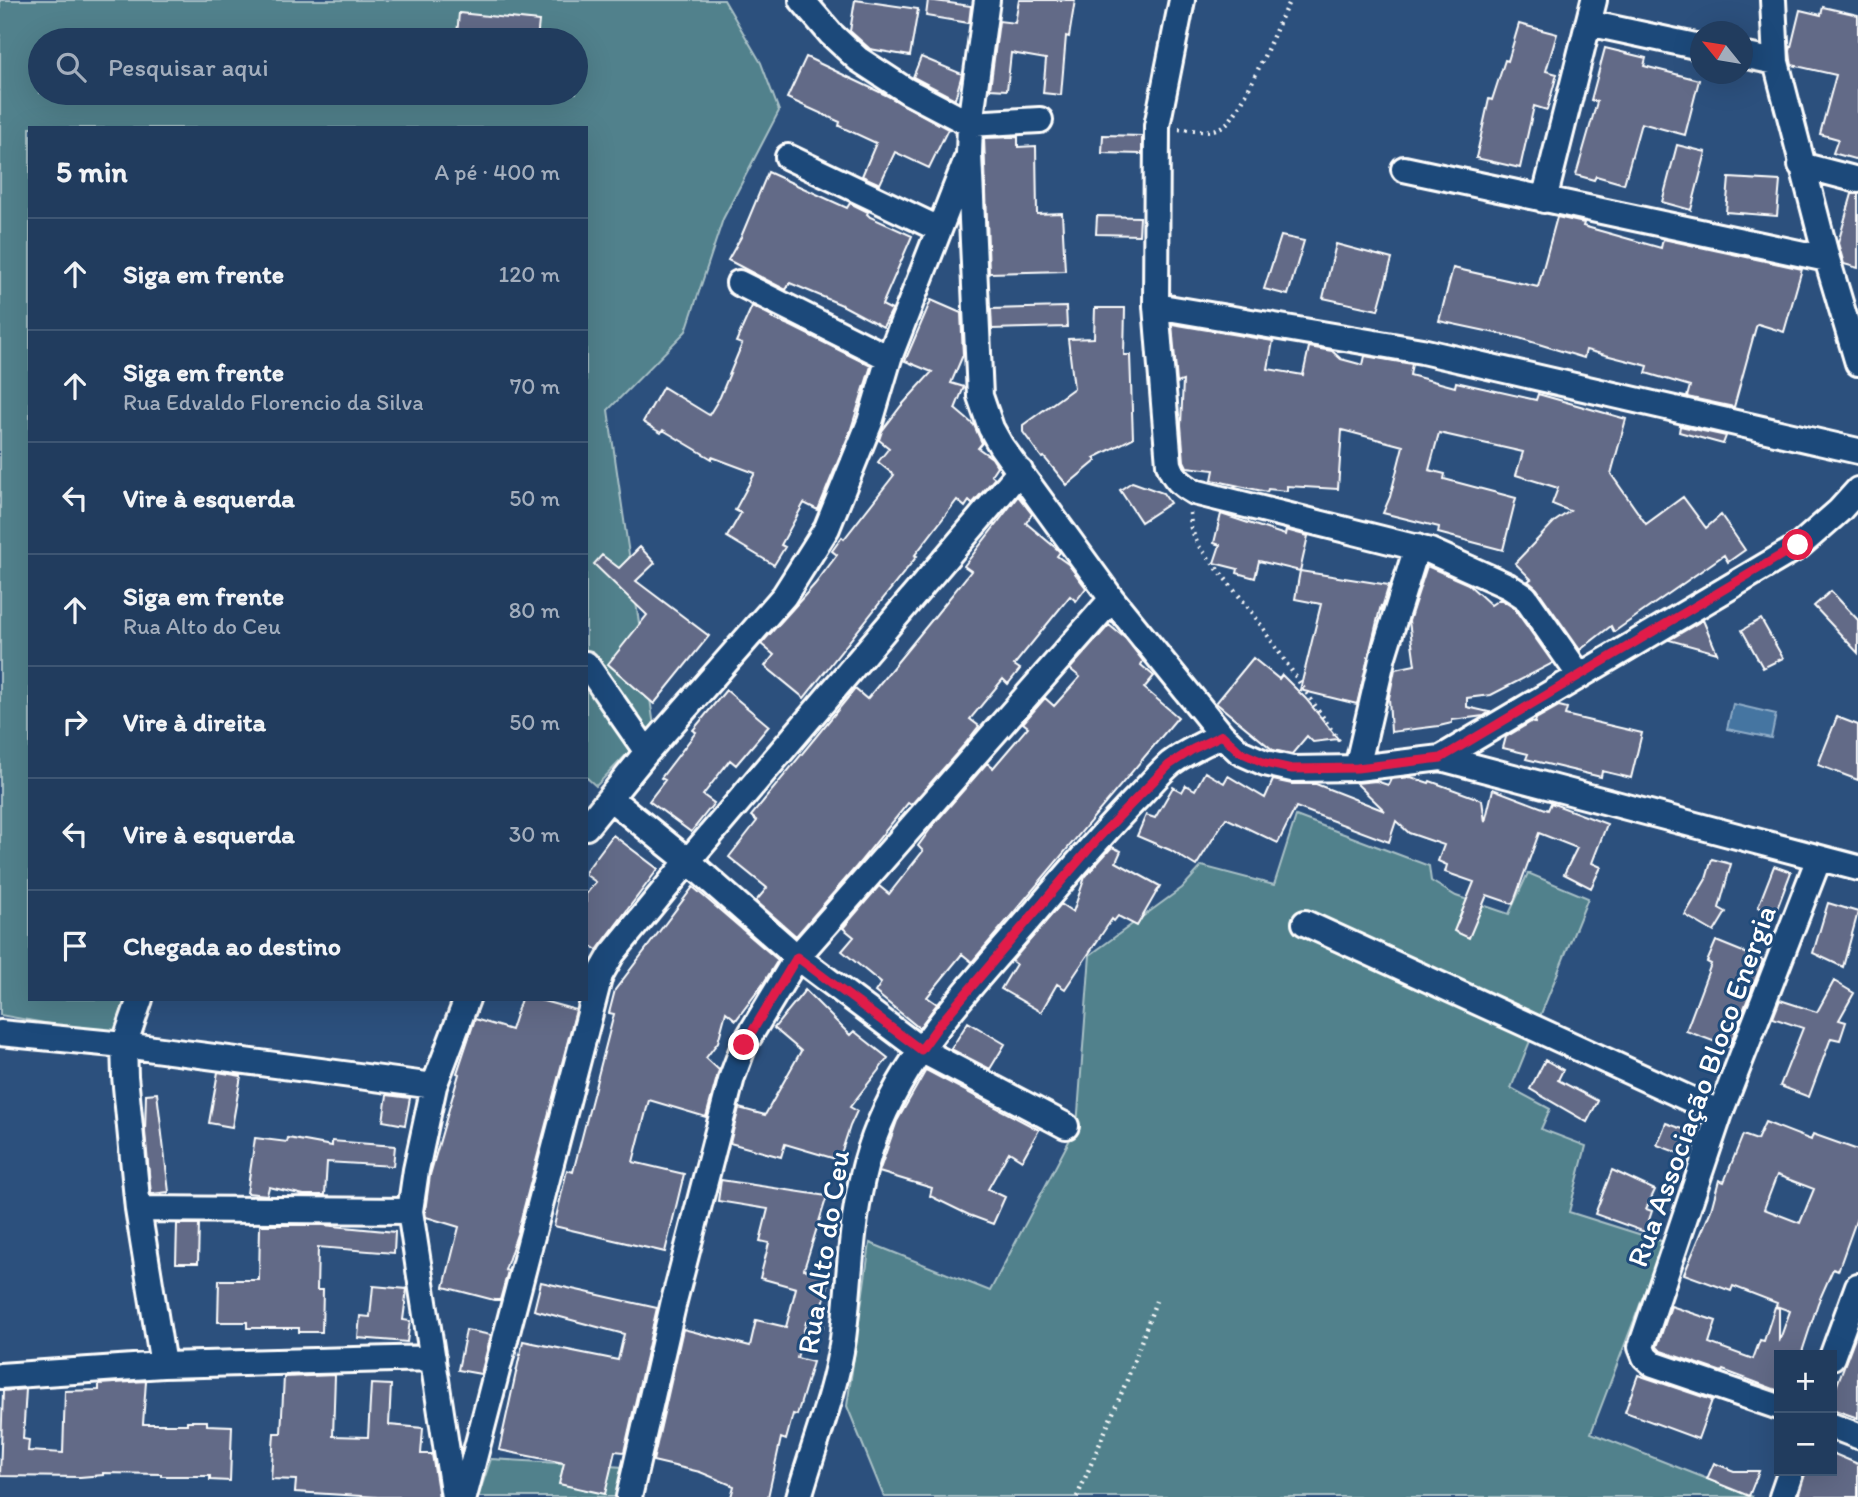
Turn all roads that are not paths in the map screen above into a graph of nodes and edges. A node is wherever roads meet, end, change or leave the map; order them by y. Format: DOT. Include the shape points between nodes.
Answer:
graph roads {
  1 [pos="802,0"];
  2 [pos="987,0"];
  3 [pos="1182,0"];
  4 [pos="1773,0"];
  5 [pos="1591,12"];
  6 [pos="1690,44"];
  7 [pos="1753,57"];
  8 [pos="1776,62"];
  9 [pos="1040,120"];
  10 [pos="970,124"];
  11 [pos="969,154"];
  12 [pos="788,156"];
  13 [pos="1801,165"];
  14 [pos="1404,169"];
  15 [pos="1858,180"];
  16 [pos="1544,200"];
  17 [pos="939,229"];
  18 [pos="1826,259"];
  19 [pos="739,283"];
  20 [pos="1156,306"];
  21 [pos="889,358"];
  22 [pos="1858,363"];
  23 [pos="1858,451"];
  24 [pos="1020,471"];
  25 [pos="1858,490"];
  26 [pos="1417,547"];
  27 [pos="1112,599"];
  28 [pos="588,667"];
  29 [pos="1580,676"];
  30 [pos="1222,735"];
  31 [pos="647,752"];
  32 [pos="1441,758"];
  33 [pos="1357,768"];
  34 [pos="611,799"];
  35 [pos="588,825"];
  36 [pos="1819,858"];
  37 [pos="688,861"];
  38 [pos="1858,868"];
  39 [pos="1305,923"];
  40 [pos="797,957"];
  41 [pos="139,1001"];
  42 [pos="466,1001"];
  43 [pos="0,1033"];
  44 [pos="124,1045"];
  45 [pos="921,1050"];
  46 [pos="434,1086"];
  47 [pos="1720,1113"];
  48 [pos="1066,1126"];
  49 [pos="138,1209"];
  50 [pos="410,1211"];
  51 [pos="1858,1286"];
  52 [pos="1835,1350"];
  53 [pos="433,1358"];
  54 [pos="163,1365"];
  55 [pos="0,1376"];
  56 [pos="1774,1405"];
  57 [pos="1837,1428"];
  58 [pos="1858,1436"];
  59 [pos="1789,1476"];
  60 [pos="454,1497"];
  61 [pos="464,1497"];
  62 [pos="629,1497"];
  63 [pos="799,1497"];
  64 [pos="1782,1497"];
  1 -- 10 [label="street" via="858,59"];
  2 -- 10 [label="street"];
  3 -- 20 [label="street" via="1157,126"];
  4 -- 8 [label="street"];
  5 -- 6 [label="street"];
  5 -- 16 [label="street"];
  7 -- 8 [label="street"];
  8 -- 13 [label="street"];
  9 -- 10 [label="street"];
  10 -- 11 [label="street"];
  11 -- 17 [label="street"];
  11 -- 24 [label="street" via="980,396 991,428"];
  12 -- 17 [label="street"];
  13 -- 15 [label="street"];
  13 -- 18 [label="street"];
  14 -- 16 [label="street"];
  16 -- 18 [label="street"];
  17 -- 21 [label="street"];
  18 -- 22 [label="street"];
  19 -- 21 [label="street"];
  20 -- 23 [label="street" via="1422,351"];
  20 -- 26 [label="street" via="1169,464 1181,485"];
  21 -- 31 [label="street" via="870,422 827,528 784,596"];
  24 -- 27 [label="street"];
  24 -- 37 [label="street"];
  25 -- 29 [label="street" via="1798,545"];
  26 -- 29 [label="street" via="1525,597"];
  26 -- 33 [label="street" via="1383,656"];
  27 -- 30 [label="street"];
  27 -- 40 [label="street"];
  28 -- 31 [label="street"];
  29 -- 32 [label="street"];
  30 -- 33 [label="street" via="1240,752 1265,763 1292,769"];
  30 -- 45 [label="street, Rua Alto do Ceu" via="1169,765 1099,837"];
  31 -- 34 [label="street"];
  32 -- 33 [label="street"];
  32 -- 36 [label="street"];
  34 -- 35 [label="street"];
  34 -- 37 [label="street"];
  36 -- 38 [label="street"];
  36 -- 47 [label="street, Rua Associação Bloco Energia"];
  37 -- 40 [label="street"];
  37 -- 61 [label="street" via="600,975"];
  39 -- 47 [label="street"];
  40 -- 45 [label="street"];
  40 -- 62 [label="street" via="744,1045 732,1077"];
  41 -- 44 [label="street"];
  42 -- 46 [label="street"];
  43 -- 44 [label="street"];
  44 -- 46 [label="street"];
  44 -- 49 [label="street"];
  45 -- 48 [label="street"];
  45 -- 63 [label="street, Rua Alto do Ceu" via="883,1115 869,1150 856,1212 840,1351 830,1400"];
  46 -- 50 [label="street"];
  47 -- 56 [label="street, Rua Associação Bloco Energia" via="1641,1347 1653,1364"];
  49 -- 50 [label="street"];
  49 -- 54 [label="street"];
  50 -- 53 [label="street"];
  51 -- 52 [label="street"];
  53 -- 54 [label="street"];
  53 -- 60 [label="street"];
  54 -- 55 [label="street"];
  57 -- 58 [label="street"];
  59 -- 64 [label="street"];
}
